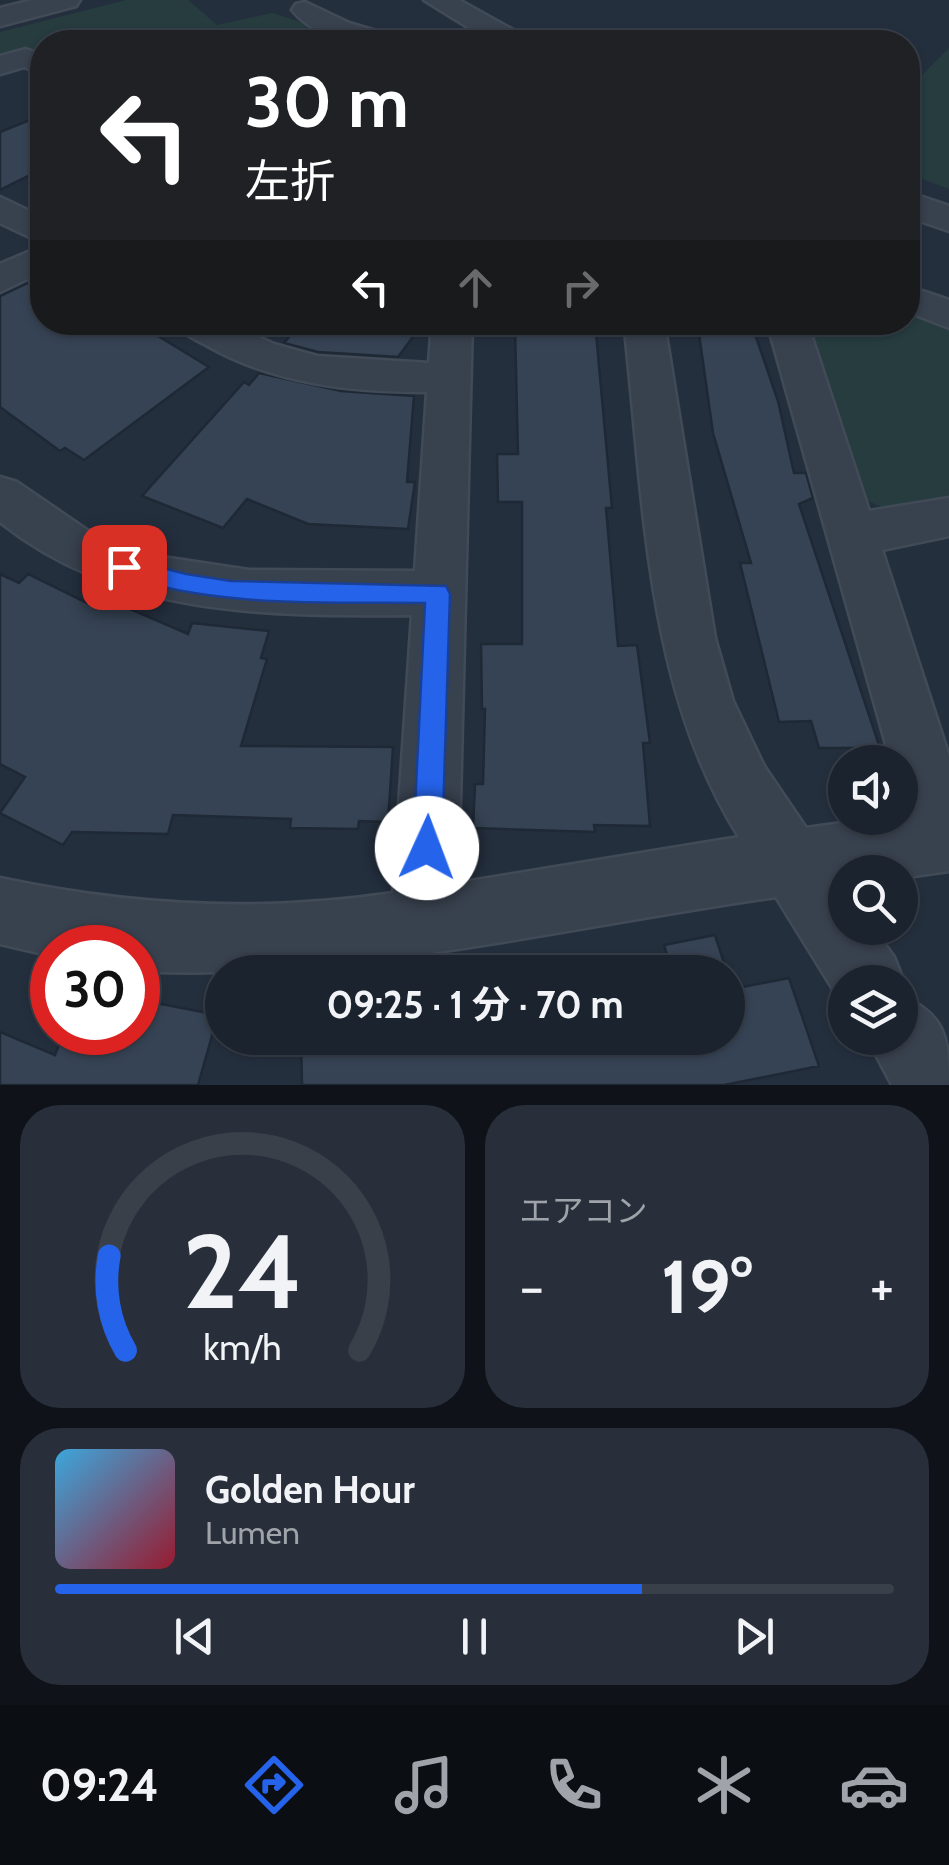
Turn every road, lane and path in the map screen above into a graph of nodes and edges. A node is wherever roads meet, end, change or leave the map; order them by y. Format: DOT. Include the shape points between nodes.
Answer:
graph roads {
  1 [pos="66,0"];
  2 [pos="438,0"];
  3 [pos="305,10"];
  4 [pos="0,17"];
  5 [pos="342,30"];
  6 [pos="492,30"];
  7 [pos="30,60"];
  8 [pos="0,65"];
  9 [pos="0,208"];
  10 [pos="920,208"];
  11 [pos="949,219"];
  12 [pos="30,225"];
  13 [pos="30,264"];
  14 [pos="0,280"];
  15 [pos="920,303"];
  16 [pos="949,315"];
  17 [pos="218,335"];
  18 [pos="451,335"];
  19 [pos="646,335"];
  20 [pos="791,335"];
  21 [pos="447,378"];
  22 [pos="0,494"];
  23 [pos="949,517"];
  24 [pos="851,532"];
  25 [pos="438,594"];
  26 [pos="947,840"];
  27 [pos="787,860"];
  28 [pos="0,911"];
  29 [pos="424,921"];
  30 [pos="858,965"];
  31 [pos="915,1055"];
  32 [pos="934,1085"];
  1 -- 4 [label="street"];
  2 -- 6 [label="street"];
  3 -- 5 [label="street"];
  7 -- 8 [label="street"];
  9 -- 12 [label="street"];
  10 -- 11 [label="street"];
  13 -- 14 [label="street"];
  15 -- 16 [label="street"];
  17 -- 21 [label="street" via="251,354 314,373"];
  18 -- 21 [label="street"];
  19 -- 27 [label="street" via="695,669 742,787"];
  20 -- 24 [label="street"];
  21 -- 25 [label="street"];
  22 -- 25 [label="street" via="69,544 186,584 278,593"];
  23 -- 24 [label="street"];
  24 -- 26 [label="street"];
  25 -- 29 [label="street"];
  26 -- 27 [label="street"];
  27 -- 29 [label="street"];
  27 -- 30 [label="street"];
  28 -- 29 [label="street" via="102,934 189,942 346,935"];
  31 -- 32 [label="street"];
}
